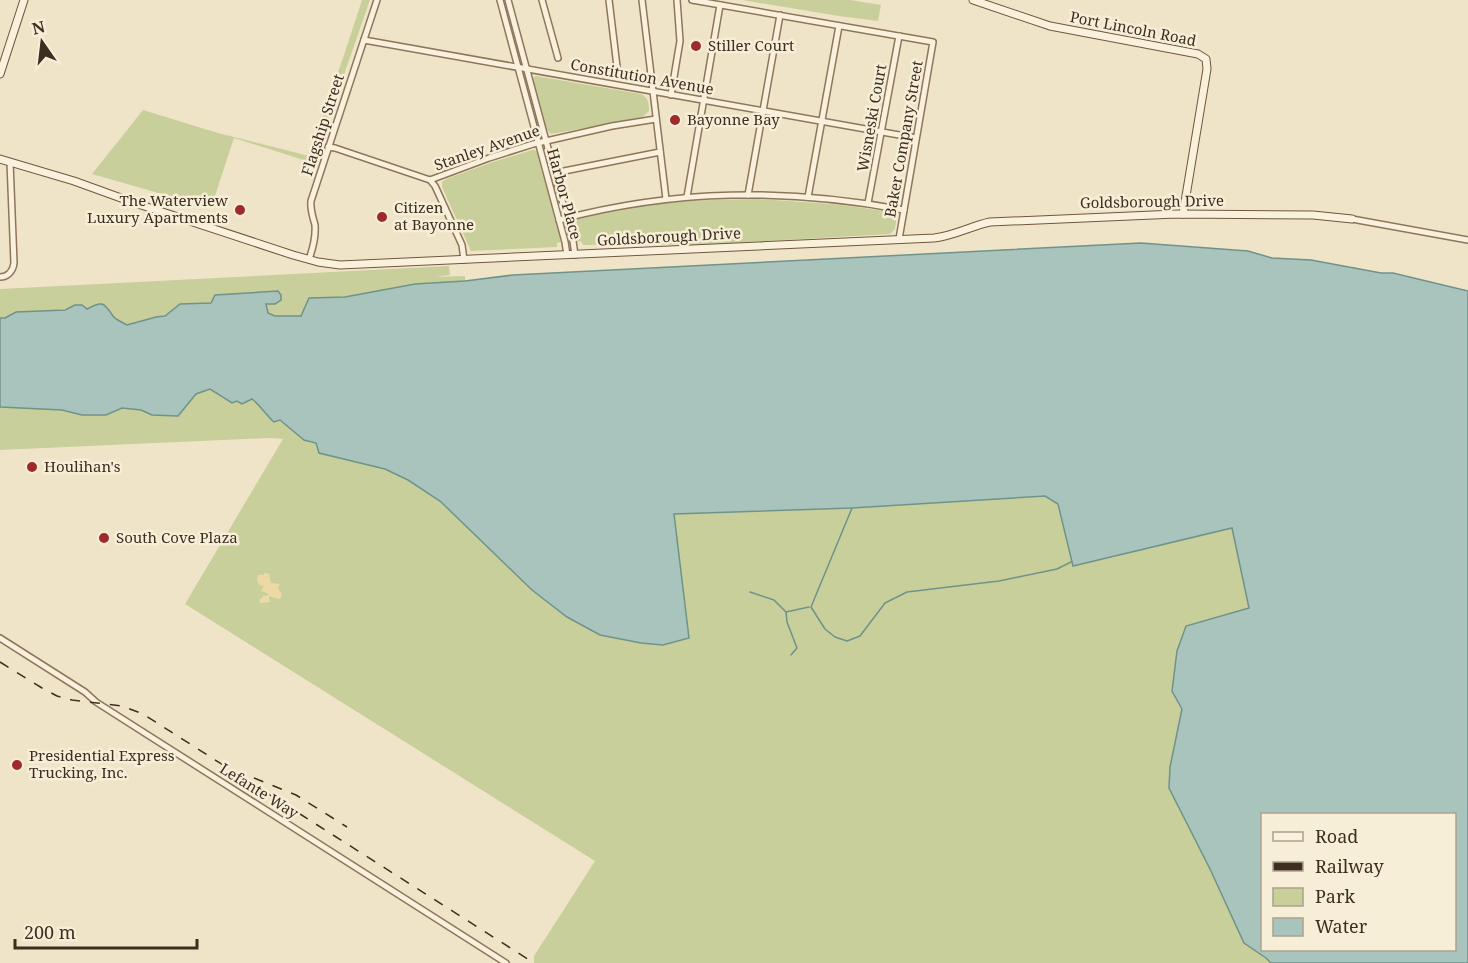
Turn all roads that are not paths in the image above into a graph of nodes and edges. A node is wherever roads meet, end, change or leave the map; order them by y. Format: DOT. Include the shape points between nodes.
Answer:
graph roads {
  1 [pos="24,0"];
  2 [pos="377,0"];
  3 [pos="500,0"];
  4 [pos="508,0"];
  5 [pos="542,0"];
  6 [pos="609,0"];
  7 [pos="642,0"];
  8 [pos="677,0"];
  9 [pos="692,0"];
  10 [pos="973,0"];
  11 [pos="720,5"];
  12 [pos="780,15"];
  13 [pos="839,26"];
  14 [pos="899,36"];
  15 [pos="364,40"];
  16 [pos="558,58"];
  17 [pos="518,67"];
  18 [pos="526,69"];
  19 [pos="0,74"];
  20 [pos="618,75"];
  21 [pos="653,91"];
  22 [pos="671,95"];
  23 [pos="703,100"];
  24 [pos="763,111"];
  25 [pos="656,120"];
  26 [pos="822,122"];
  27 [pos="881,132"];
  28 [pos="916,138"];
  29 [pos="546,140"];
  30 [pos="538,142"];
  31 [pos="328,147"];
  32 [pos="660,152"];
  33 [pos="0,159"];
  34 [pos="10,162"];
  35 [pos="564,171"];
  36 [pos="430,180"];
  37 [pos="747,195"];
  38 [pos="687,197"];
  39 [pos="808,197"];
  40 [pos="666,199"];
  41 [pos="868,204"];
  42 [pos="904,210"];
  43 [pos="1183,214"];
  44 [pos="567,218"];
  45 [pos="1352,219"];
  46 [pos="559,220"];
  47 [pos="899,239"];
  48 [pos="1468,240"];
  49 [pos="571,255"];
  50 [pos="309,260"];
  51 [pos="464,260"];
  52 [pos="2,277"];
  53 [pos="0,638"];
  54 [pos="506,963"];
  1 -- 19 [label="street"];
  2 -- 15 [label="street, Flagship Street"];
  3 -- 17 [label="street, Harbor Place"];
  4 -- 18 [label="street, Harbor Place"];
  5 -- 16 [label="street"];
  6 -- 20 [label="street"];
  7 -- 21 [label="street"];
  8 -- 22 [label="street" via="681,41"];
  9 -- 11 [label="street"];
  10 -- 43 [label="street, Port Lincoln Road" via="1050,26 1198,54 1206,59"];
  11 -- 12 [label="street"];
  11 -- 23 [label="street"];
  12 -- 13 [label="street"];
  12 -- 24 [label="street"];
  13 -- 14 [label="street"];
  13 -- 26 [label="street"];
  14 -- 27 [label="street, Wisneski Court"];
  14 -- 28 [label="street, Baker Company Street" via="933,42"];
  15 -- 17 [label="street, Constitution Avenue"];
  15 -- 31 [label="street, Flagship Street"];
  17 -- 18 [label="street, Constitution Avenue"];
  17 -- 30 [label="street, Harbor Place"];
  18 -- 21 [label="street, Constitution Avenue"];
  18 -- 29 [label="street, Harbor Place"];
  21 -- 22 [label="street, Constitution Avenue"];
  21 -- 25 [label="street"];
  22 -- 23 [label="street, Constitution Avenue"];
  23 -- 24 [label="street, Constitution Avenue"];
  23 -- 38 [label="street"];
  24 -- 26 [label="street, Constitution Avenue"];
  24 -- 37 [label="street"];
  25 -- 29 [label="street, Stanley Avenue"];
  25 -- 32 [label="street"];
  26 -- 27 [label="street, Constitution Avenue"];
  26 -- 39 [label="street"];
  27 -- 28 [label="street, Constitution Avenue"];
  27 -- 41 [label="street, Wisneski Court"];
  28 -- 42 [label="street, Baker Company Street"];
  29 -- 30 [label="street, Stanley Avenue"];
  29 -- 44 [label="street, Harbor Place"];
  30 -- 36 [label="street, Stanley Avenue"];
  30 -- 46 [label="street, Harbor Place"];
  31 -- 36 [label="street, Stanley Avenue"];
  31 -- 50 [label="street, Flagship Street" via="310,204 315,230"];
  32 -- 35 [label="street"];
  32 -- 40 [label="street"];
  33 -- 34 [label="street, Goldsborough Drive"];
  34 -- 50 [label="street, Goldsborough Drive"];
  34 -- 52 [label="street" via="14,264"];
  36 -- 51 [label="street" via="460,241"];
  37 -- 38 [label="street"];
  37 -- 39 [label="street"];
  38 -- 40 [label="street"];
  39 -- 41 [label="street"];
  40 -- 44 [label="street"];
  41 -- 42 [label="street"];
  42 -- 47 [label="street, Baker Company Street"];
  43 -- 45 [label="street, Goldsborough Drive"];
  43 -- 47 [label="street, Goldsborough Drive" via="995,222 945,237"];
  44 -- 46 [label="street"];
  44 -- 49 [label="street, Harbor Place" via="573,241"];
  45 -- 48 [label="street"];
  46 -- 49 [label="street, Harbor Place"];
  47 -- 49 [label="street, Goldsborough Drive"];
  49 -- 51 [label="street, Goldsborough Drive"];
  50 -- 51 [label="street, Goldsborough Drive" via="340,266"];
  53 -- 54 [label="street, Lefante Way"];
}
